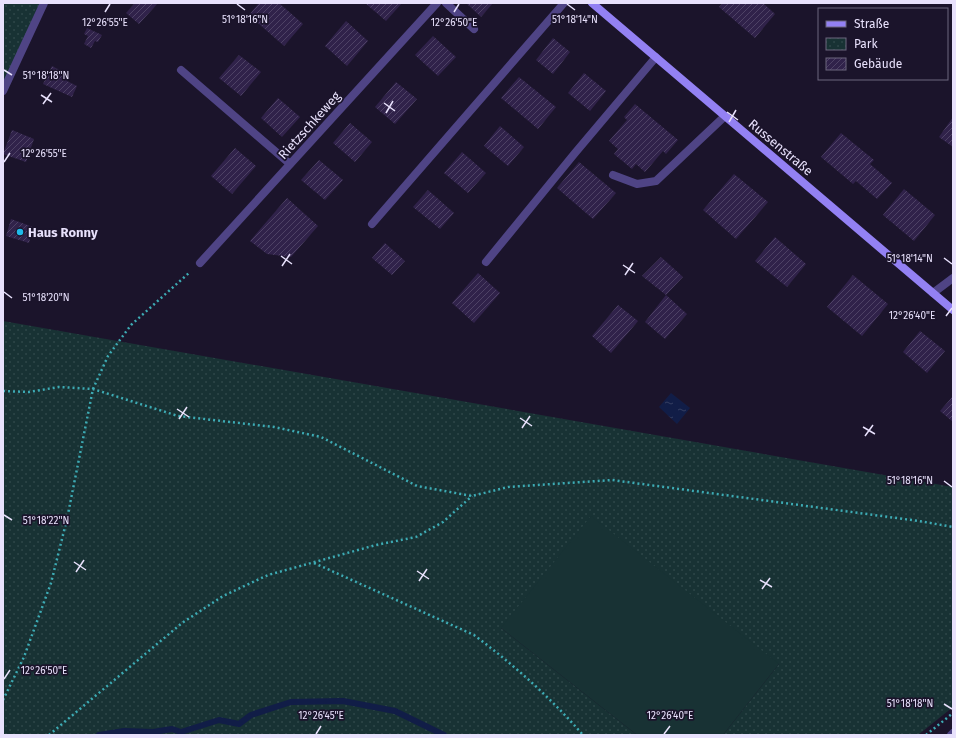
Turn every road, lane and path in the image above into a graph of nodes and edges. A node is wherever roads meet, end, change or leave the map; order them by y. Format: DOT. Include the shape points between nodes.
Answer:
graph roads {
  1 [pos="44,3"];
  2 [pos="437,3"];
  3 [pos="446,3"];
  4 [pos="564,3"];
  5 [pos="592,3"];
  6 [pos="474,29"];
  7 [pos="656,57"];
  8 [pos="181,70"];
  9 [pos="3,91"];
  10 [pos="725,116"];
  11 [pos="290,164"];
  12 [pos="613,175"];
  13 [pos="372,224"];
  14 [pos="486,262"];
  15 [pos="200,263"];
  16 [pos="953,278"];
  17 [pos="934,293"];
  18 [pos="953,310"];
  19 [pos="93,389"];
  20 [pos="3,392"];
  21 [pos="472,496"];
  22 [pos="953,527"];
  23 [pos="314,562"];
  24 [pos="3,700"];
  25 [pos="953,713"];
  26 [pos="49,735"];
  27 [pos="583,735"];
  28 [pos="926,735"];
  1 -- 9 [label="street"];
  2 -- 11 [label="street, Rietzschkeweg"];
  3 -- 6 [label="street"];
  4 -- 13 [label="street"];
  5 -- 7 [label="street, Russenstraße"];
  7 -- 10 [label="street, Russenstraße"];
  7 -- 14 [label="street"];
  8 -- 11 [label="street"];
  10 -- 12 [label="street" via="656,181 637,184"];
  10 -- 17 [label="street, Russenstraße"];
  11 -- 15 [label="street, Rietzschkeweg"];
  15 -- 19 [label="path" via="131,326 108,356"];
  16 -- 17 [label="street"];
  17 -- 18 [label="street, Russenstraße"];
  19 -- 20 [label="path" via="59,387 28,392"];
  19 -- 21 [label="path" via="178,416 274,427 320,437 417,486"];
  19 -- 24 [label="path" via="68,519 51,583 24,657"];
  21 -- 22 [label="path" via="508,488 612,480"];
  21 -- 23 [label="path" via="443,522 416,537"];
  23 -- 26 [label="path" via="268,575 217,599 182,623"];
  23 -- 27 [label="path" via="474,635 495,650 561,710"];
  25 -- 28 [label="path"];
}
